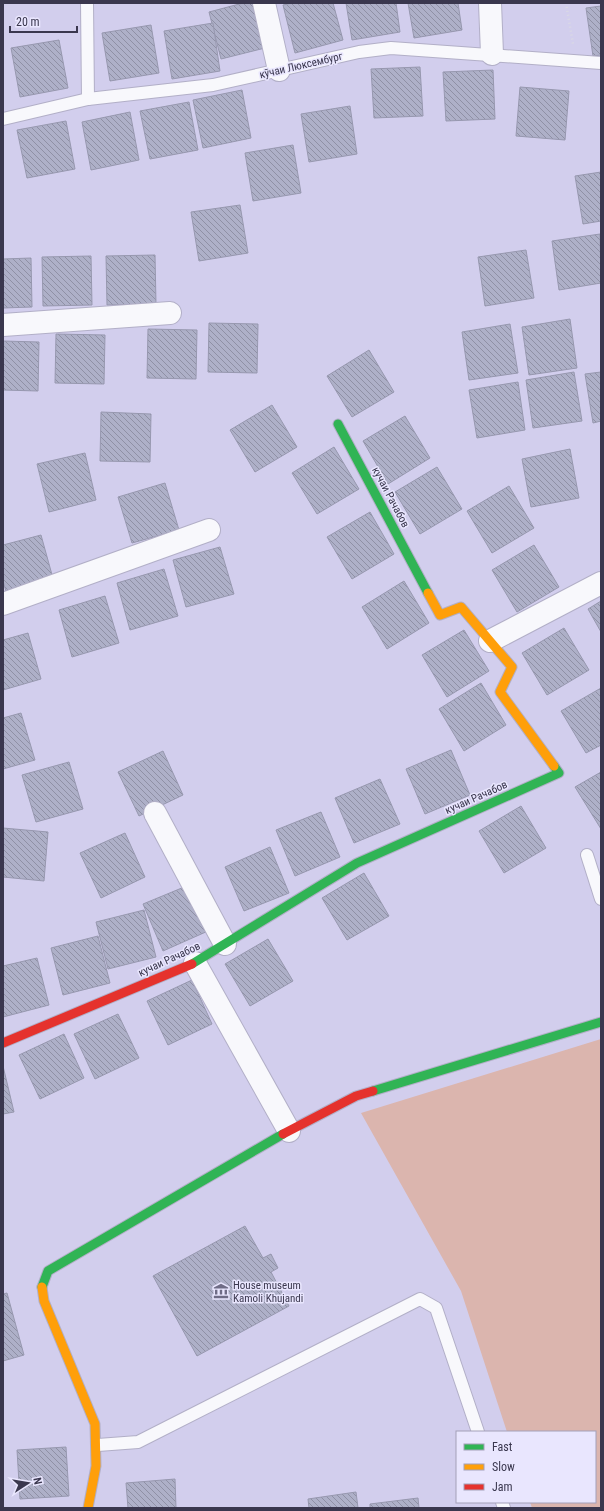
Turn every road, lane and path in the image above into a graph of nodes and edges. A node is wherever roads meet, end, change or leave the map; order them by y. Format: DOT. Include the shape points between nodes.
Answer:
graph roads {
  1 [pos="87,3"];
  2 [pos="264,3"];
  3 [pos="490,3"];
  4 [pos="566,3"];
  5 [pos="492,54"];
  6 [pos="576,62"];
  7 [pos="601,63"];
  8 [pos="279,70"];
  9 [pos="88,99"];
  10 [pos="3,119"];
  11 [pos="170,314"];
  12 [pos="3,325"];
  13 [pos="338,424"];
  14 [pos="209,530"];
  15 [pos="601,583"];
  16 [pos="3,604"];
  17 [pos="490,641"];
  18 [pos="155,813"];
  19 [pos="587,855"];
  20 [pos="601,899"];
  21 [pos="225,944"];
  22 [pos="195,963"];
  23 [pos="601,1022"];
  24 [pos="3,1043"];
  25 [pos="289,1131"];
  26 [pos="478,1431"];
  27 [pos="98,1445"];
  28 [pos="88,1508"];
  1 -- 9 [label="lane"];
  2 -- 8 [label="street"];
  3 -- 5 [label="street"];
  4 -- 6 [label="path"];
  5 -- 6 [label="lane, кӯчаи Люксембург"];
  5 -- 8 [label="lane, кӯчаи Люксембург" via="391,48 358,52"];
  6 -- 7 [label="lane, кӯчаи Люксембург"];
  8 -- 9 [label="lane, кӯчаи Люксембург" via="213,85"];
  9 -- 10 [label="lane, кӯчаи Люксембург"];
  11 -- 12 [label="street"];
  13 -- 17 [label="street, кучаи Рачабов" via="440,615 461,606"];
  14 -- 16 [label="street"];
  15 -- 17 [label="street"];
  17 -- 21 [label="street, кучаи Рачабов" via="512,667 500,692 559,773 357,863"];
  18 -- 21 [label="street"];
  19 -- 20 [label="lane"];
  21 -- 22 [label="street, кучаи Рачабов"];
  22 -- 24 [label="street, кучаи Рачабов"];
  22 -- 25 [label="street"];
  23 -- 25 [label="street" via="356,1096"];
  25 -- 27 [label="street" via="48,1271 42,1284 44,1301 95,1424"];
  26 -- 27 [label="lane" via="436,1308 420,1300 138,1442"];
  27 -- 28 [label="street"];
}
